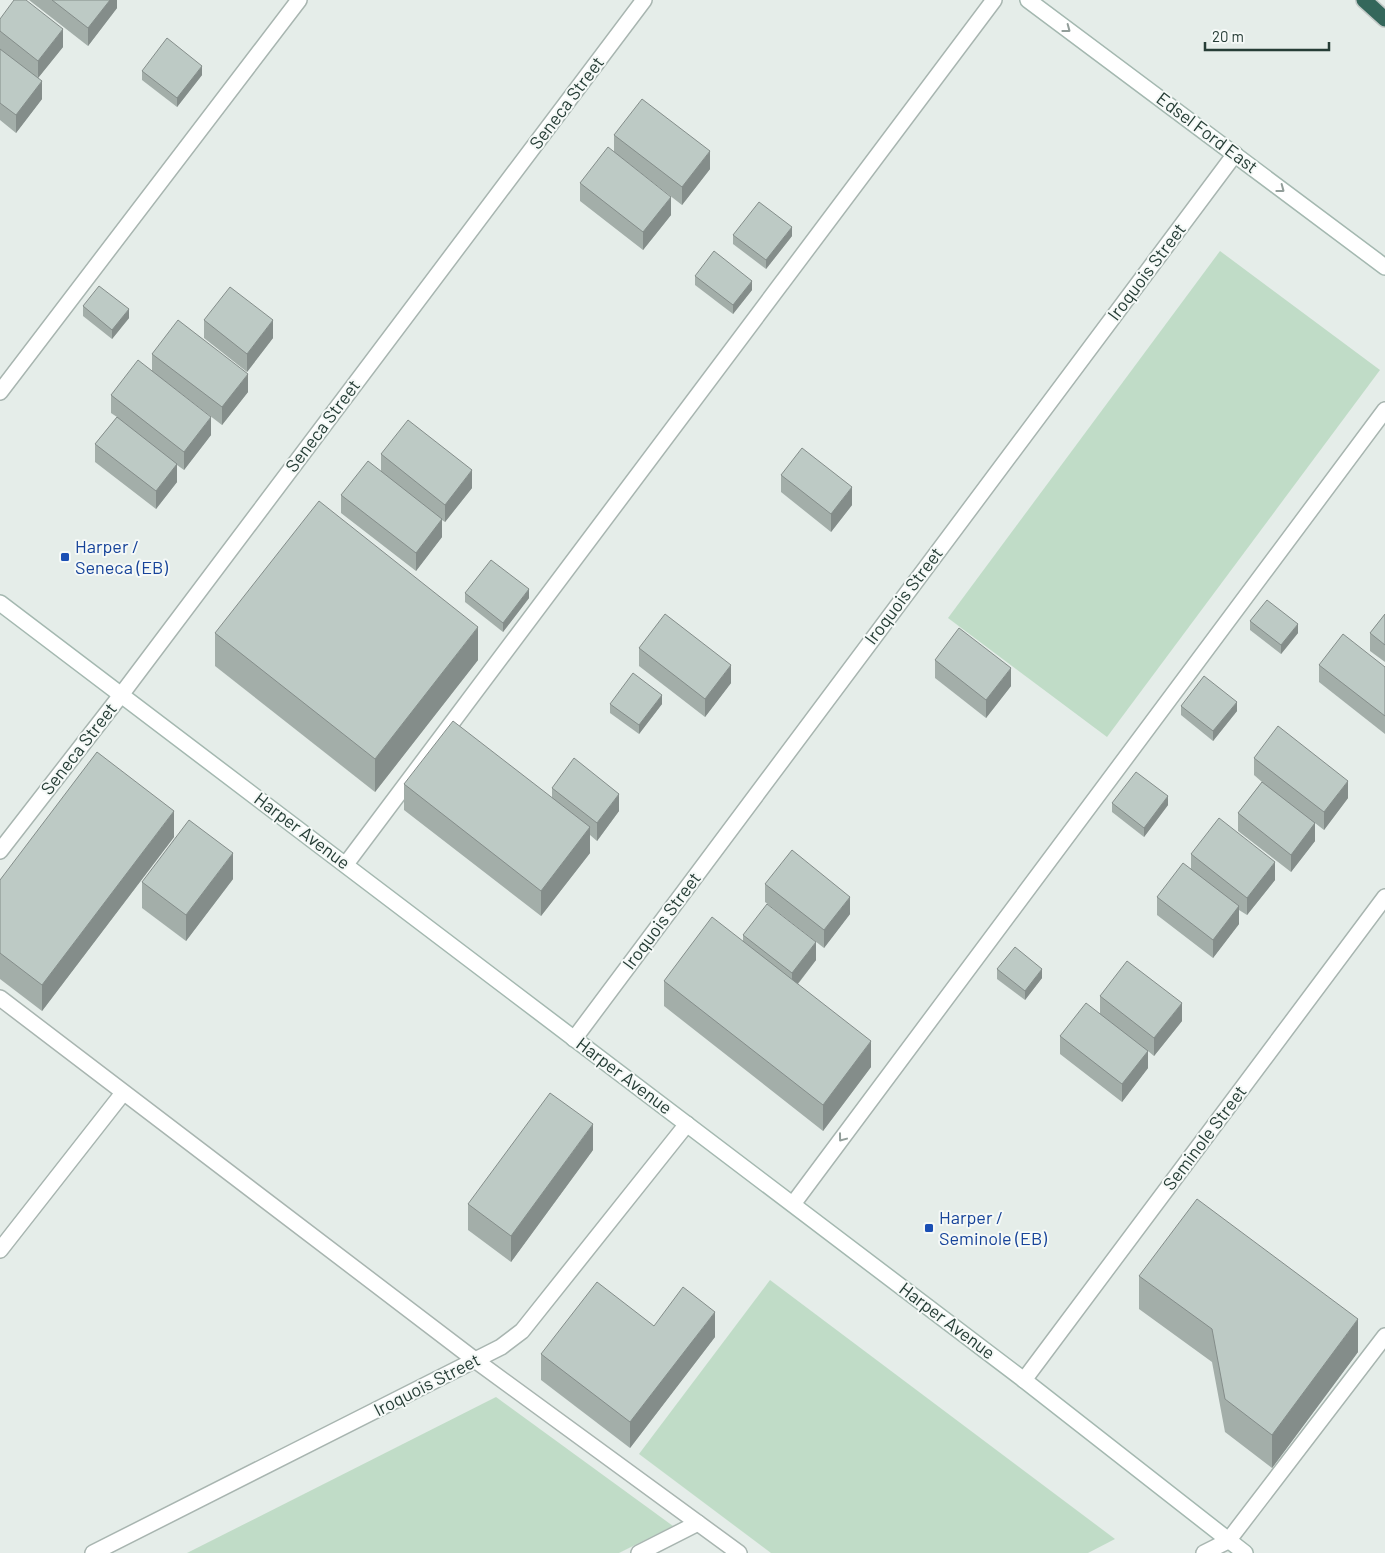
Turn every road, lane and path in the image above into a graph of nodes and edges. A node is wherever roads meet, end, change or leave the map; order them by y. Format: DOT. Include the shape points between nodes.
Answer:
graph roads {
  1 [pos="299,0"];
  2 [pos="644,0"];
  3 [pos="994,0"];
  4 [pos="1028,0"];
  5 [pos="1364,0"];
  6 [pos="1376,0"];
  7 [pos="1385,6"];
  8 [pos="1385,19"];
  9 [pos="1235,154"];
  10 [pos="1385,267"];
  11 [pos="0,392"];
  12 [pos="1385,410"];
  13 [pos="0,603"];
  14 [pos="121,695"];
  15 [pos="0,851"];
  16 [pos="346,864"];
  17 [pos="1385,896"];
  18 [pos="0,998"];
  19 [pos="574,1039"];
  20 [pos="123,1092"];
  21 [pos="687,1124"];
  22 [pos="793,1204"];
  23 [pos="0,1250"];
  24 [pos="1385,1336"];
  25 [pos="475,1360"];
  26 [pos="1024,1380"];
  27 [pos="698,1523"];
  28 [pos="1228,1541"];
  29 [pos="93,1553"];
  30 [pos="639,1553"];
  31 [pos="739,1553"];
  32 [pos="1204,1553"];
  33 [pos="1245,1553"];
  1 -- 11 [label="street"];
  2 -- 14 [label="street, Seneca Street"];
  3 -- 16 [label="street"];
  4 -- 9 [label="street, Edsel Ford East, one-way"];
  5 -- 8 [label="highway"];
  6 -- 7 [label="highway"];
  9 -- 10 [label="street, Edsel Ford East, one-way"];
  9 -- 19 [label="street, Iroquois Street"];
  12 -- 22 [label="street, one-way"];
  13 -- 14 [label="street, Harper Avenue"];
  14 -- 15 [label="street, Seneca Street"];
  14 -- 16 [label="street, Harper Avenue"];
  16 -- 19 [label="street, Harper Avenue"];
  17 -- 26 [label="street, Seminole Street"];
  18 -- 20 [label="street"];
  19 -- 21 [label="street, Harper Avenue"];
  20 -- 23 [label="street"];
  20 -- 25 [label="street"];
  21 -- 22 [label="street, Harper Avenue"];
  21 -- 25 [label="street, Iroquois Street" via="522,1331 501,1347"];
  22 -- 26 [label="street, Harper Avenue"];
  24 -- 28 [label="street"];
  25 -- 27 [label="street"];
  25 -- 29 [label="street, Iroquois Street"];
  26 -- 28 [label="street, Harper Avenue"];
  27 -- 30 [label="street"];
  27 -- 31 [label="street"];
  28 -- 32 [label="street"];
  28 -- 33 [label="street, Harper Avenue"];
}
